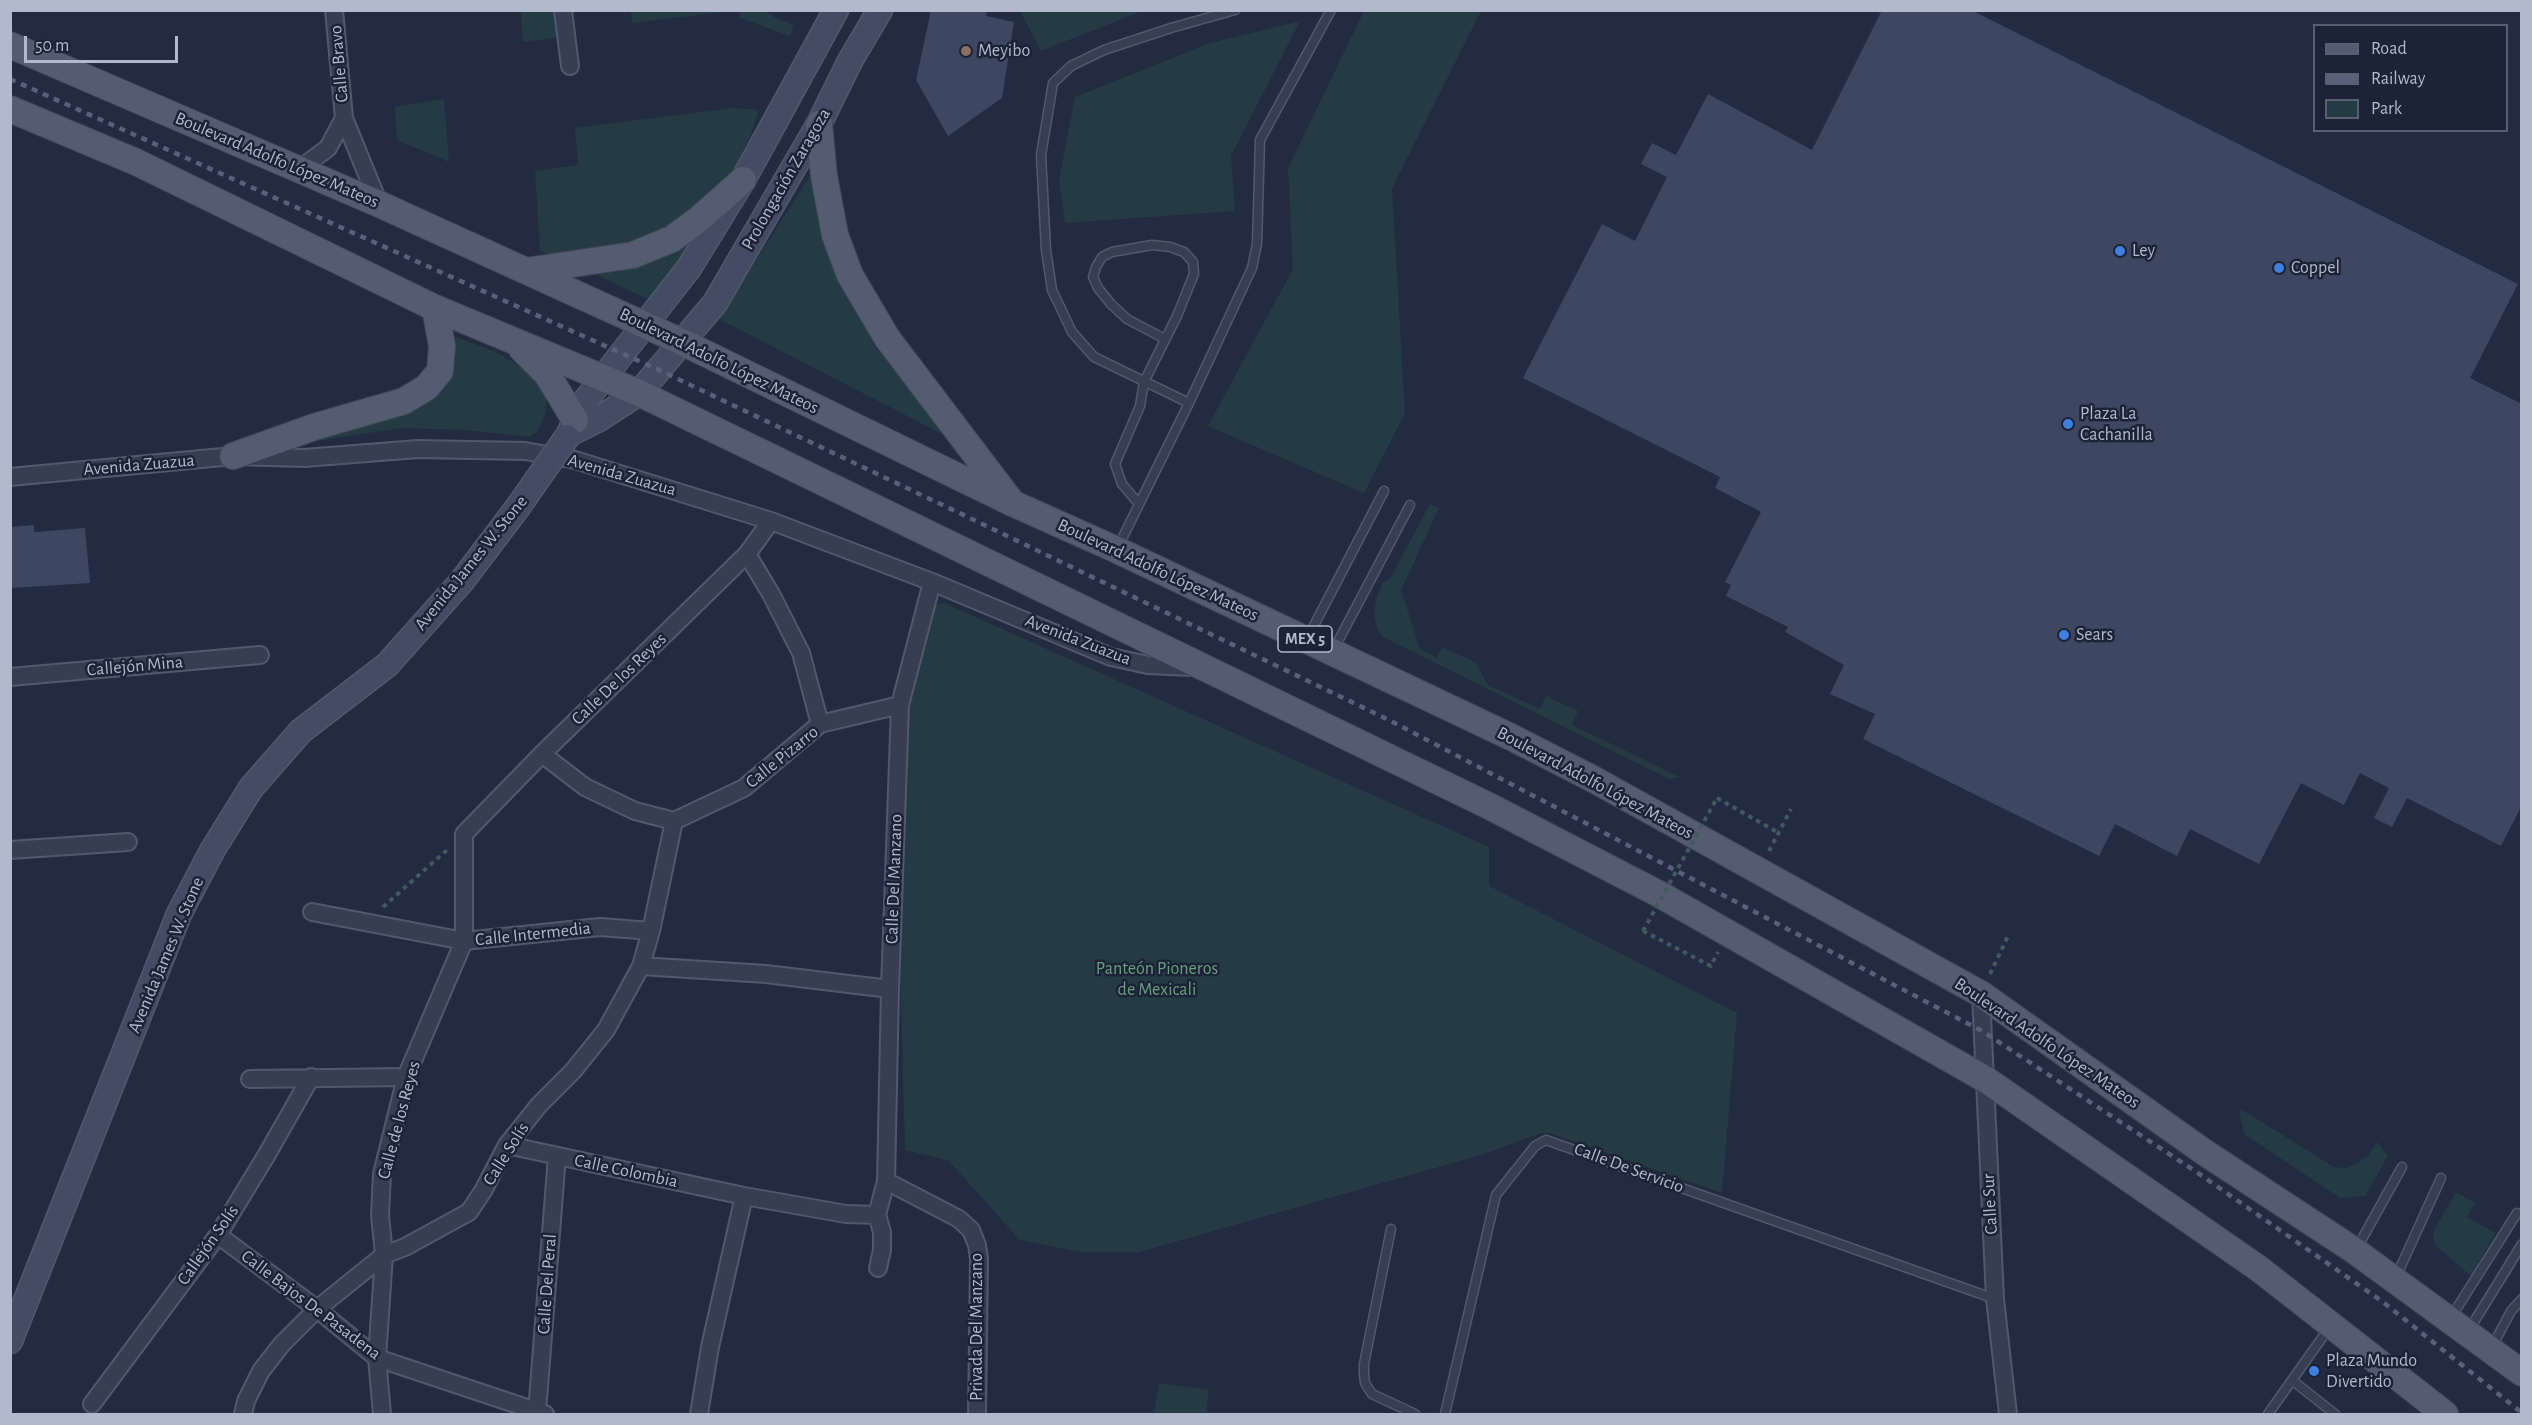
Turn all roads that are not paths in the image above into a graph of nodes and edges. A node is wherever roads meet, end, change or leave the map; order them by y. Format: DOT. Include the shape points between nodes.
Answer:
graph roads {
  1 [pos="333,10"];
  2 [pos="563,10"];
  3 [pos="836,10"];
  4 [pos="880,10"];
  5 [pos="1234,10"];
  6 [pos="1331,10"];
  7 [pos="10,45"];
  8 [pos="570,66"];
  9 [pos="10,109"];
  10 [pos="344,118"];
  11 [pos="819,124"];
  12 [pos="298,170"];
  13 [pos="743,180"];
  14 [pos="379,204"];
  15 [pos="526,271"];
  16 [pos="435,308"];
  17 [pos="645,325"];
  18 [pos="1165,339"];
  19 [pos="513,340"];
  20 [pos="682,342"];
  21 [pos="603,378"];
  22 [pos="1144,382"];
  23 [pos="639,393"];
  24 [pos="1190,403"];
  25 [pos="571,430"];
  26 [pos="233,456"];
  27 [pos="10,477"];
  28 [pos="1384,491"];
  29 [pos="1012,503"];
  30 [pos="1139,504"];
  31 [pos="1410,505"];
  32 [pos="771,521"];
  33 [pos="1117,550"];
  34 [pos="747,554"];
  35 [pos="932,582"];
  36 [pos="1306,640"];
  37 [pos="1332,652"];
  38 [pos="260,655"];
  39 [pos="1203,667"];
  40 [pos="10,677"];
  41 [pos="900,705"];
  42 [pos="820,724"];
  43 [pos="542,754"];
  44 [pos="674,821"];
  45 [pos="464,834"];
  46 [pos="128,842"];
  47 [pos="10,850"];
  48 [pos="312,912"];
  49 [pos="651,932"];
  50 [pos="464,941"];
  51 [pos="641,966"];
  52 [pos="890,989"];
  53 [pos="1981,994"];
  54 [pos="311,1077"];
  55 [pos="406,1077"];
  56 [pos="250,1079"];
  57 [pos="1985,1079"];
  58 [pos="507,1145"];
  59 [pos="557,1156"];
  60 [pos="2402,1167"];
  61 [pos="2441,1178"];
  62 [pos="886,1181"];
  63 [pos="744,1196"];
  64 [pos="2517,1213"];
  65 [pos="877,1215"];
  66 [pos="1391,1229"];
  67 [pos="218,1234"];
  68 [pos="2522,1244"];
  69 [pos="2355,1251"];
  70 [pos="384,1256"];
  71 [pos="878,1268"];
  72 [pos="2395,1280"];
  73 [pos="1995,1299"];
  74 [pos="2522,1299"];
  75 [pos="317,1309"];
  76 [pos="2331,1325"];
  77 [pos="2458,1327"];
  78 [pos="10,1341"];
  79 [pos="2490,1350"];
  80 [pos="377,1358"];
  81 [pos="2522,1373"];
  82 [pos="2293,1381"];
  83 [pos="92,1404"];
  84 [pos="541,1413"];
  85 [pos="243,1414"];
  86 [pos="381,1414"];
  87 [pos="699,1414"];
  88 [pos="977,1414"];
  89 [pos="1414,1414"];
  90 [pos="1445,1414"];
  91 [pos="2008,1414"];
  92 [pos="2268,1414"];
  93 [pos="2335,1414"];
  94 [pos="2445,1414"];
  1 -- 10 [label="street, Calle Bravo"];
  2 -- 8 [label="street"];
  3 -- 13 [label="main road, Prolongación Zaragoza"];
  4 -- 11 [label="main road, Prolongación Zaragoza"];
  5 -- 22 [label="lane" via="1104,50 1071,66 1053,83 1049,96 1041,155 1052,290 1072,332 1094,357"];
  6 -- 24 [label="lane" via="1260,140 1257,244 1252,268"];
  7 -- 12 [label="main road, Boulevard Adolfo López Mateos / MEX 5"];
  9 -- 16 [label="main road" via="136,162"];
  10 -- 12 [label="street, Calle Bravo" via="328,147"];
  10 -- 14 [label="street, Calle Bravo"];
  11 -- 20 [label="main road, Prolongación Zaragoza" via="715,303"];
  11 -- 29 [label="main road" via="835,235 850,275 887,338"];
  12 -- 14 [label="main road, Boulevard Adolfo López Mateos / MEX 5"];
  13 -- 15 [label="main road" via="672,238 633,255"];
  13 -- 17 [label="main road, Prolongación Zaragoza" via="689,268"];
  14 -- 15 [label="main road, Boulevard Adolfo López Mateos / MEX 5"];
  15 -- 17 [label="main road, Boulevard Adolfo López Mateos / MEX 5"];
  16 -- 19 [label="main road"];
  16 -- 26 [label="main road" via="442,346 440,371 427,387 404,401"];
  17 -- 20 [label="main road, Boulevard Adolfo López Mateos / MEX 5"];
  17 -- 21 [label="main road, Prolongación Zaragoza"];
  18 -- 18 [label="lane" via="1194,274 1192,262 1184,252 1152,245 1102,257 1093,277 1098,288 1127,319"];
  18 -- 22 [label="lane"];
  19 -- 21 [label="main road"];
  19 -- 25 [label="main road" via="547,374"];
  20 -- 23 [label="main road, Prolongación Zaragoza"];
  20 -- 29 [label="main road, Boulevard Adolfo López Mateos / MEX 5"];
  21 -- 23 [label="main road"];
  21 -- 25 [label="main road, Avenida James W. Stone" via="585,401"];
  22 -- 24 [label="lane"];
  22 -- 30 [label="lane" via="1140,406 1115,464 1122,484"];
  23 -- 25 [label="main road, Avenida James W. Stone" via="599,419"];
  23 -- 39 [label="main road"];
  24 -- 30 [label="lane"];
  25 -- 78 [label="main road, Avenida James W. Stone, bridge" via="462,581 387,664 301,731 251,788 212,851 179,914"];
  26 -- 27 [label="street, Avenida Zuazua"];
  26 -- 32 [label="street, Avenida Zuazua" via="304,458 418,449 525,451 575,460"];
  28 -- 36 [label="lane"];
  29 -- 33 [label="main road, Boulevard Adolfo López Mateos / MEX 5"];
  30 -- 33 [label="lane"];
  31 -- 37 [label="lane"];
  32 -- 34 [label="street, Calle De los Reyes"];
  32 -- 35 [label="street, Avenida Zuazua"];
  33 -- 36 [label="main road, Boulevard Adolfo López Mateos / MEX 5"];
  34 -- 42 [label="street" via="801,653"];
  34 -- 43 [label="street, Calle De los Reyes"];
  35 -- 39 [label="street, Avenida Zuazua" via="1111,657 1148,665"];
  35 -- 41 [label="street, Calle Del Manzano"];
  36 -- 37 [label="main road, Boulevard Adolfo López Mateos / MEX 5"];
  37 -- 53 [label="main road, Boulevard Adolfo López Mateos / MEX 5" via="1583,774"];
  38 -- 40 [label="street, Callejón Mina"];
  39 -- 57 [label="main road" via="1659,894"];
  41 -- 42 [label="street, Calle Pizarro"];
  41 -- 52 [label="street, Calle Del Manzano"];
  42 -- 44 [label="street, Calle Pizarro" via="744,788"];
  43 -- 44 [label="street" via="585,787 635,811"];
  43 -- 45 [label="street, Calle De los Reyes"];
  44 -- 49 [label="street, Calle Solís"];
  45 -- 50 [label="street, Calle de los Reyes"];
  46 -- 47 [label="street"];
  48 -- 50 [label="street, Calle Intermedia"];
  49 -- 50 [label="street, Calle Intermedia" via="600,927"];
  49 -- 51 [label="street, Calle Solís"];
  50 -- 55 [label="street, Calle de los Reyes"];
  51 -- 52 [label="street" via="766,974"];
  51 -- 58 [label="street, Calle Solís" via="606,1030"];
  52 -- 62 [label="street, Calle Del Manzano"];
  53 -- 57 [label="street, Calle Sur"];
  53 -- 69 [label="main road, Boulevard Adolfo López Mateos / MEX 5" via="2204,1152"];
  54 -- 55 [label="street"];
  54 -- 56 [label="street"];
  54 -- 67 [label="street, Callejón Solís"];
  55 -- 70 [label="street, Calle de los Reyes" via="382,1174"];
  57 -- 73 [label="street, Calle Sur"];
  57 -- 76 [label="main road" via="2258,1268"];
  58 -- 59 [label="street, Calle Colombia"];
  58 -- 70 [label="street, Calle Solís" via="469,1212"];
  59 -- 63 [label="street, Calle Colombia"];
  59 -- 84 [label="street, Calle Del Peral"];
  60 -- 69 [label="lane"];
  61 -- 72 [label="lane"];
  62 -- 65 [label="street"];
  62 -- 88 [label="street, Privada Del Manzano" via="959,1219 971,1230 977,1245"];
  63 -- 65 [label="street, Calle Colombia" via="846,1214"];
  63 -- 87 [label="street"];
  64 -- 77 [label="lane"];
  65 -- 71 [label="street" via="882,1232"];
  66 -- 89 [label="lane" via="1364,1364 1365,1383 1372,1394"];
  67 -- 75 [label="street, Calle Bajos De Pasadena"];
  67 -- 83 [label="street, Callejón Solís"];
  68 -- 77 [label="lane"];
  69 -- 72 [label="main road, Boulevard Adolfo López Mateos / MEX 5"];
  70 -- 75 [label="street, Calle Solís"];
  70 -- 80 [label="street, Calle de los Reyes"];
  72 -- 77 [label="main road, Boulevard Adolfo López Mateos / MEX 5"];
  73 -- 90 [label="lane, Calle De Servicio" via="1546,1140 1535,1146 1496,1195"];
  73 -- 91 [label="street, Calle Sur"];
  74 -- 79 [label="lane"];
  75 -- 80 [label="street, Calle Bajos De Pasadena"];
  75 -- 85 [label="street, Calle Solís" via="261,1371"];
  76 -- 82 [label="lane"];
  76 -- 94 [label="main road"];
  77 -- 79 [label="main road, Boulevard Adolfo López Mateos / MEX 5"];
  79 -- 81 [label="main road, Boulevard Adolfo López Mateos / MEX 5"];
  80 -- 84 [label="street, Calle Bajos De Pasadena"];
  80 -- 86 [label="street, Calle de los Reyes"];
  82 -- 92 [label="lane"];
  82 -- 93 [label="lane"];
}
